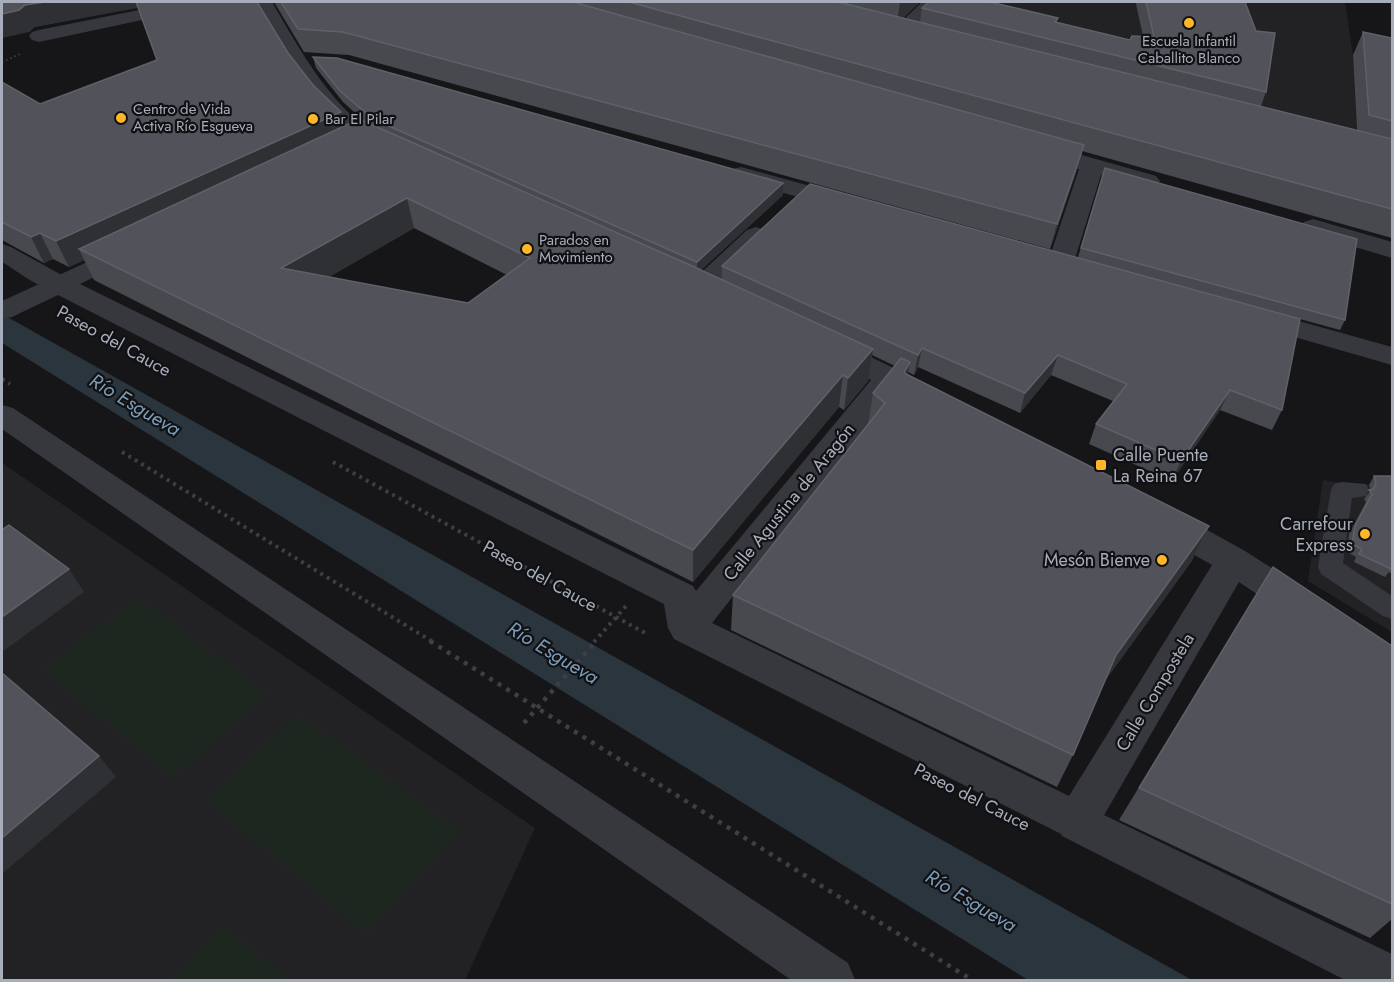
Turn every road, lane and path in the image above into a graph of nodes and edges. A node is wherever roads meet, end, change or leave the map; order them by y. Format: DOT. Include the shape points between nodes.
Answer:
graph roads {
  1 [pos="203,2"];
  2 [pos="263,2"];
  3 [pos="932,2"];
  4 [pos="880,26"];
  5 [pos="902,32"];
  6 [pos="39,36"];
  7 [pos="925,38"];
  8 [pos="296,60"];
  9 [pos="318,61"];
  10 [pos="1012,142"];
  11 [pos="409,158"];
  12 [pos="1092,165"];
  13 [pos="718,167"];
  14 [pos="1170,187"];
  15 [pos="789,205"];
  16 [pos="871,210"];
  17 [pos="1292,222"];
  18 [pos="153,240"];
  19 [pos="1392,250"];
  20 [pos="2,252"];
  21 [pos="1061,262"];
  22 [pos="46,290"];
  23 [pos="730,302"];
  24 [pos="1233,310"];
  25 [pos="2,311"];
  26 [pos="802,336"];
  27 [pos="1392,356"];
  28 [pos="890,377"];
  29 [pos="2,379"];
  30 [pos="6,400"];
  31 [pos="953,409"];
  32 [pos="112,446"];
  33 [pos="326,458"];
  34 [pos="1358,490"];
  35 [pos="1140,508"];
  36 [pos="1233,561"];
  37 [pos="1392,609"];
  38 [pos="615,618"];
  39 [pos="1328,623"];
  40 [pos="687,628"];
  41 [pos="648,634"];
  42 [pos="538,707"];
  43 [pos="1077,822"];
  44 [pos="1392,979"];
  45 [pos="831,981"];
  46 [pos="972,981"];
  1 -- 6 [label="street"];
  2 -- 8 [label="street"];
  3 -- 5 [label="street"];
  4 -- 5 [label="street"];
  5 -- 7 [label="street"];
  8 -- 9 [label="street"];
  8 -- 11 [label="street" via="348,125 355,144"];
  10 -- 12 [label="street"];
  12 -- 14 [label="street"];
  12 -- 21 [label="street"];
  13 -- 15 [label="street"];
  15 -- 16 [label="street"];
  15 -- 23 [label="street" via="689,283"];
  17 -- 19 [label="street"];
  18 -- 22 [label="street"];
  20 -- 22 [label="street, Paseo del Cauce"];
  22 -- 25 [label="street"];
  22 -- 40 [label="street, Paseo del Cauce" via="680,596"];
  24 -- 27 [label="street"];
  26 -- 28 [label="street"];
  28 -- 31 [label="street"];
  28 -- 40 [label="street, Calle Agustina de Aragón"];
  29 -- 30 [label="path"];
  30 -- 45 [label="street"];
  32 -- 42 [label="path"];
  33 -- 38 [label="path, Paseo del Cauce"];
  34 -- 37 [label="lane" via="1342,490 1330,567"];
  35 -- 36 [label="street"];
  36 -- 39 [label="street"];
  36 -- 43 [label="street, Calle Compostela"];
  38 -- 41 [label="path, Paseo del Cauce"];
  38 -- 42 [label="path"];
  40 -- 43 [label="street, Paseo del Cauce"];
  42 -- 46 [label="path"];
  43 -- 44 [label="street, Paseo del Cauce"];
}
